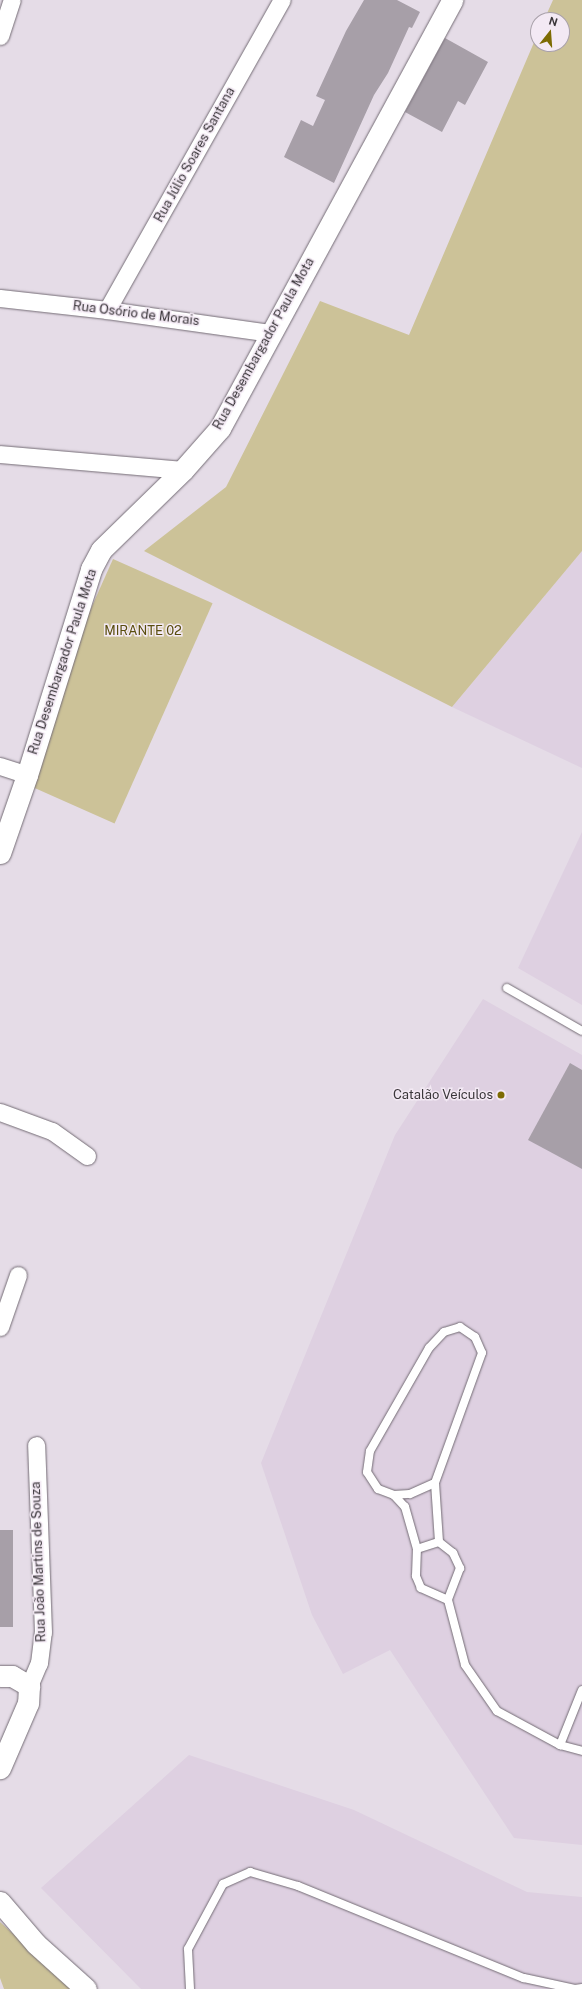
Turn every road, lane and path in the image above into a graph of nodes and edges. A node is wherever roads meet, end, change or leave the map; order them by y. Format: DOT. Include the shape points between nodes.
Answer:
graph roads {
  1 [pos="12,0"];
  2 [pos="282,0"];
  3 [pos="452,0"];
  4 [pos="0,36"];
  5 [pos="0,298"];
  6 [pos="107,310"];
  7 [pos="271,333"];
  8 [pos="0,454"];
  9 [pos="183,470"];
  10 [pos="0,766"];
  11 [pos="27,775"];
  12 [pos="0,853"];
  13 [pos="507,988"];
  14 [pos="582,1031"];
  15 [pos="0,1112"];
  16 [pos="87,1156"];
  17 [pos="18,1275"];
  18 [pos="0,1327"];
  19 [pos="36,1445"];
  20 [pos="435,1483"];
  21 [pos="394,1495"];
  22 [pos="439,1542"];
  23 [pos="417,1549"];
  24 [pos="448,1600"];
  25 [pos="0,1676"];
  26 [pos="29,1686"];
  27 [pos="582,1690"];
  28 [pos="560,1745"];
  29 [pos="582,1751"];
  30 [pos="0,1768"];
  31 [pos="0,1902"];
  32 [pos="582,1988"];
  33 [pos="86,1989"];
  34 [pos="190,1989"];
  1 -- 4 [label="street"];
  2 -- 6 [label="street, Rua Júlio Soares Santana"];
  3 -- 7 [label="street, Rua Desembargador Paula Mota"];
  5 -- 6 [label="street, Rua Osório de Morais"];
  6 -- 7 [label="street, Rua Osório de Morais"];
  7 -- 9 [label="street, Rua Desembargador Paula Mota" via="220,428"];
  8 -- 9 [label="street"];
  9 -- 11 [label="street, Rua Desembargador Paula Mota" via="101,550 91,569"];
  10 -- 11 [label="street"];
  11 -- 12 [label="street, Rua Desembargador Paula Mota"];
  13 -- 14 [label="lane"];
  15 -- 16 [label="street" via="52,1131"];
  17 -- 18 [label="street"];
  19 -- 26 [label="street, Rua João Martins de Souza" via="43,1632 39,1663"];
  20 -- 21 [label="lane" via="410,1494"];
  20 -- 21 [label="lane" via="482,1353 475,1337 460,1327 444,1332 429,1348 370,1451 367,1472 378,1489"];
  20 -- 22 [label="lane"];
  21 -- 23 [label="lane" via="405,1507"];
  22 -- 23 [label="lane"];
  22 -- 24 [label="lane" via="453,1553 460,1568"];
  23 -- 24 [label="lane" via="416,1576 421,1588"];
  24 -- 28 [label="lane" via="464,1665 497,1711"];
  25 -- 26 [label="street" via="12,1676"];
  26 -- 30 [label="street, Rua João Martins de Souza" via="28,1703"];
  27 -- 28 [label="lane"];
  28 -- 29 [label="lane"];
  31 -- 33 [label="street" via="36,1944"];
  32 -- 34 [label="lane" via="575,1989 524,1978 298,1886 250,1872 223,1884 188,1949"];
}
